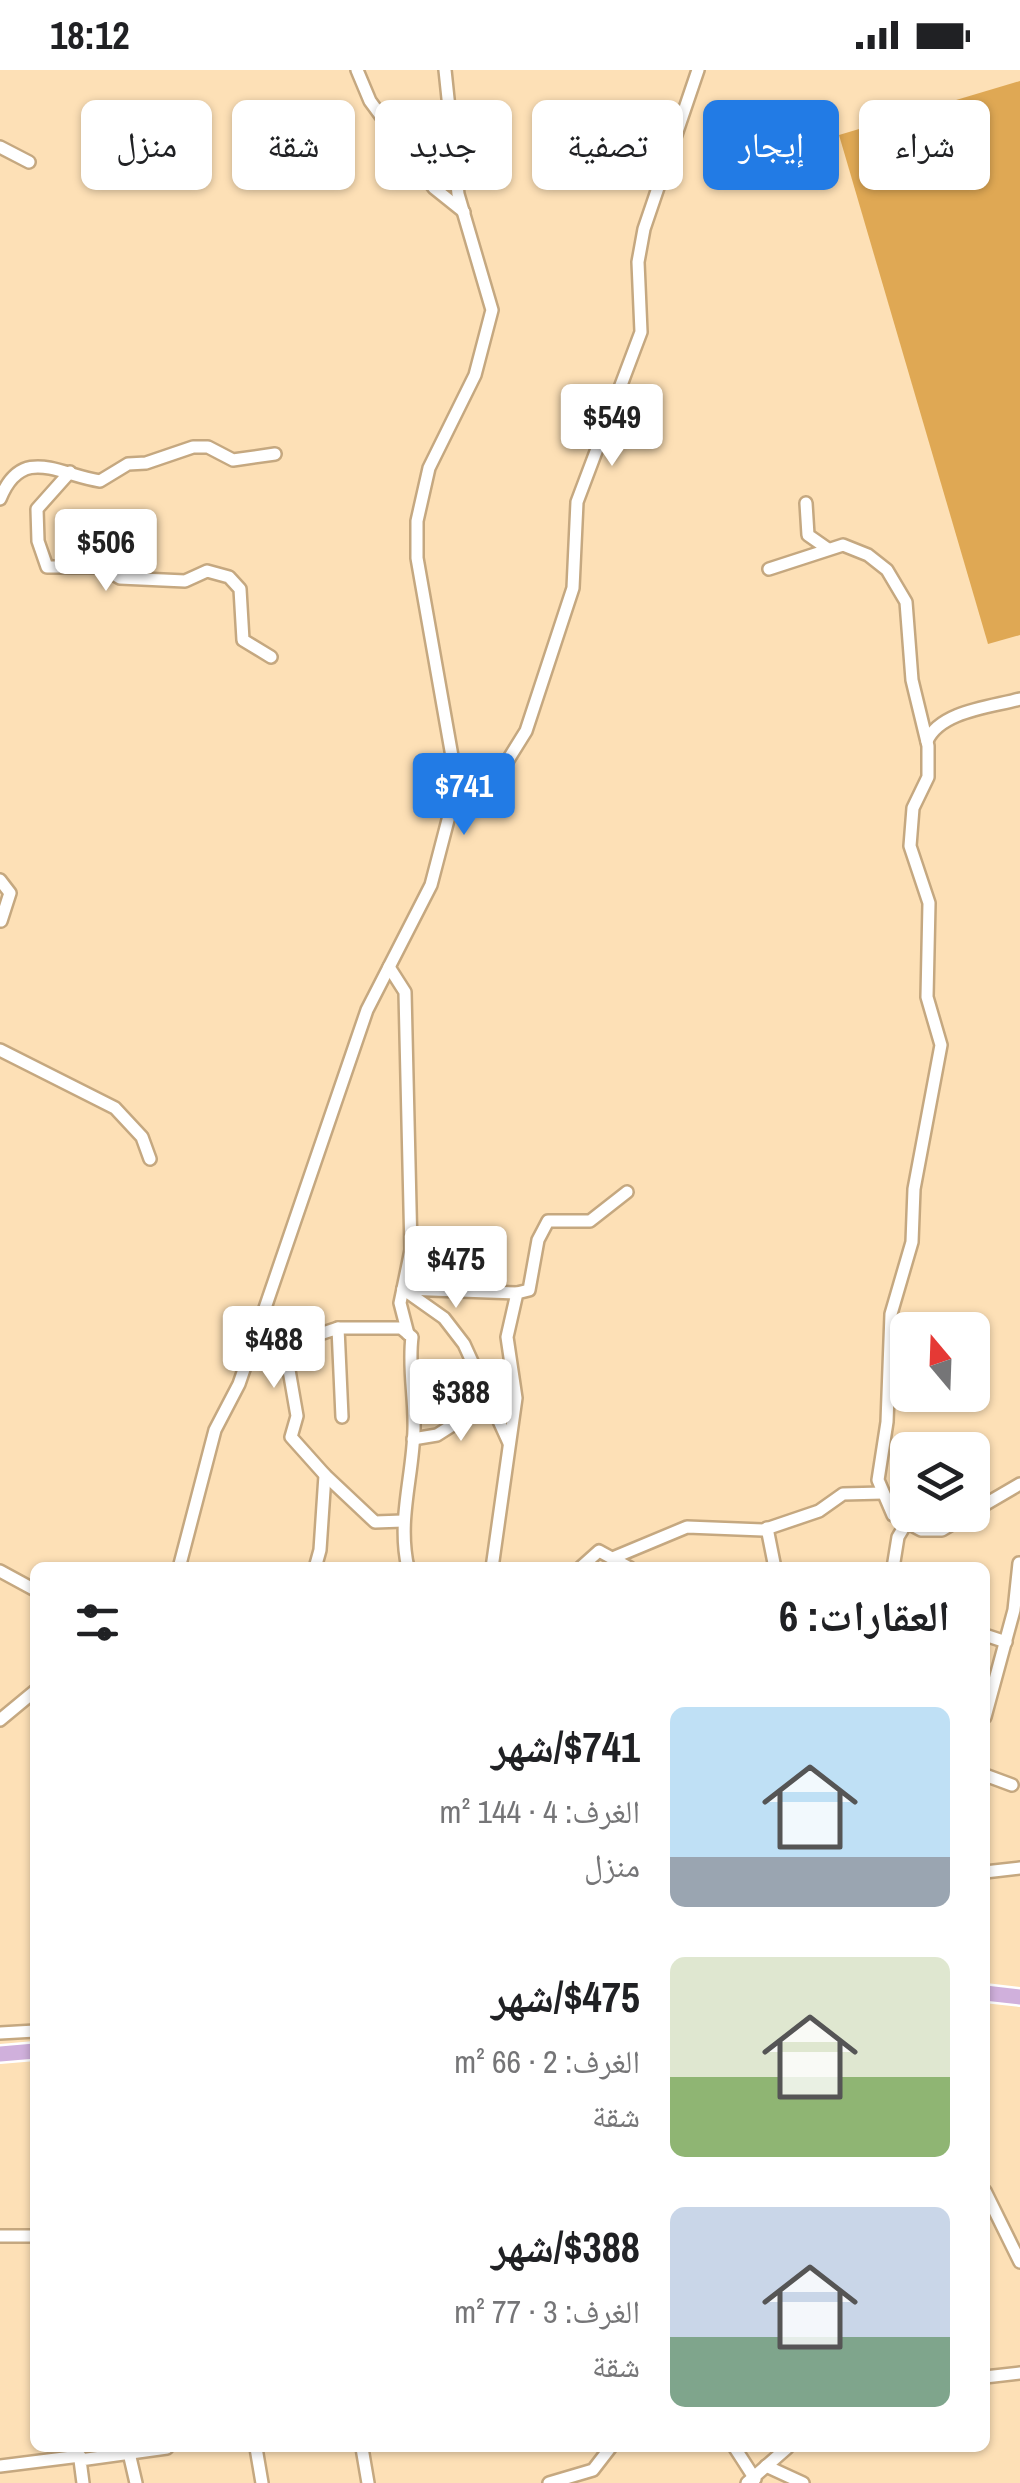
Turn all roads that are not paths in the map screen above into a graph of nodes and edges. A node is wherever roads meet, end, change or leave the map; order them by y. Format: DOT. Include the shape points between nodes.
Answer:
graph roads {
  1 [pos="357,70"];
  2 [pos="446,70"];
  3 [pos="698,70"];
  4 [pos="0,147"];
  5 [pos="29,162"];
  6 [pos="464,212"];
  7 [pos="275,454"];
  8 [pos="70,472"];
  9 [pos="0,498"];
  10 [pos="806,503"];
  11 [pos="828,549"];
  12 [pos="770,569"];
  13 [pos="272,658"];
  14 [pos="1020,699"];
  15 [pos="927,741"];
  16 [pos="449,816"];
  17 [pos="0,880"];
  18 [pos="1,921"];
  19 [pos="389,967"];
  20 [pos="0,1050"];
  21 [pos="150,1159"];
  22 [pos="627,1192"];
  23 [pos="403,1289"];
  24 [pos="518,1294"];
  25 [pos="338,1328"];
  26 [pos="408,1334"];
  27 [pos="286,1347"];
  28 [pos="248,1358"];
  29 [pos="490,1402"];
  30 [pos="342,1416"];
  31 [pos="413,1439"];
  32 [pos="510,1446"];
  33 [pos="324,1474"];
  34 [pos="1020,1484"];
  35 [pos="883,1493"];
  36 [pos="990,1502"];
  37 [pos="890,1508"];
  38 [pos="403,1521"];
  39 [pos="766,1528"];
  40 [pos="900,1532"];
  41 [pos="615,1557"];
  42 [pos="182,1562"];
  43 [pos="316,1562"];
  44 [pos="407,1562"];
  45 [pos="493,1562"];
  46 [pos="587,1562"];
  47 [pos="622,1562"];
  48 [pos="774,1562"];
  49 [pos="894,1562"];
  50 [pos="1019,1563"];
  51 [pos="0,1571"];
  52 [pos="30,1587"];
  53 [pos="990,1637"];
  54 [pos="1006,1642"];
  55 [pos="30,1695"];
  56 [pos="990,1699"];
  57 [pos="0,1720"];
  58 [pos="990,1777"];
  59 [pos="1012,1785"];
  60 [pos="1020,1868"];
  61 [pos="990,1871"];
  62 [pos="990,1994"];
  63 [pos="1020,1996"];
  64 [pos="30,2030"];
  65 [pos="0,2033"];
  66 [pos="30,2051"];
  67 [pos="0,2054"];
  68 [pos="990,2201"];
  69 [pos="0,2236"];
  70 [pos="30,2236"];
  71 [pos="1020,2262"];
  72 [pos="1020,2373"];
  73 [pos="990,2376"];
  74 [pos="136,2452"];
  75 [pos="257,2452"];
  76 [pos="363,2452"];
  77 [pos="607,2452"];
  78 [pos="737,2452"];
  79 [pos="783,2452"];
  80 [pos="128,2453"];
  81 [pos="79,2455"];
  82 [pos="0,2466"];
  83 [pos="766,2466"];
  84 [pos="585,2478"];
  85 [pos="753,2481"];
  86 [pos="82,2483"];
  87 [pos="136,2483"];
  88 [pos="262,2483"];
  89 [pos="368,2483"];
  90 [pos="549,2483"];
  91 [pos="803,2483"];
  1 -- 6 [label="street" via="370,101 434,188"];
  2 -- 6 [label="street"];
  3 -- 16 [label="street" via="644,229 638,262 641,332 578,502 573,588 532,713 490,790"];
  4 -- 5 [label="street"];
  6 -- 16 [label="street" via="492,310 475,375 429,468 417,521 417,558 453,762"];
  7 -- 8 [label="street" via="234,460 198,446 128,464 100,481"];
  8 -- 9 [label="street" via="24,468"];
  8 -- 13 [label="street" via="37,508 47,567 101,568 120,578 185,581 207,571 229,577 240,589 243,640"];
  10 -- 11 [label="street" via="808,535"];
  11 -- 12 [label="street"];
  11 -- 15 [label="street" via="843,546 868,555 887,570 906,602 912,680"];
  14 -- 15 [label="street" via="948,720 932,728"];
  15 -- 35 [label="street" via="928,777 913,808 910,846 928,903 926,997 941,1045 914,1189 912,1242 891,1314 878,1480"];
  16 -- 19 [label="street" via="430,885"];
  17 -- 18 [label="street" via="10,893"];
  19 -- 23 [label="street" via="405,992 411,1250"];
  19 -- 28 [label="street" via="367,1010"];
  20 -- 21 [label="street" via="115,1108 142,1136"];
  22 -- 24 [label="street" via="590,1221 548,1221 530,1290"];
  23 -- 24 [label="street"];
  23 -- 26 [label="street"];
  23 -- 29 [label="street" via="454,1331"];
  24 -- 32 [label="street" via="507,1337 516,1398"];
  25 -- 26 [label="street" via="401,1328"];
  25 -- 27 [label="street"];
  25 -- 30 [label="street"];
  26 -- 31 [label="street"];
  27 -- 28 [label="street"];
  27 -- 33 [label="street" via="296,1416 291,1437"];
  28 -- 42 [label="street" via="215,1430"];
  29 -- 31 [label="street" via="437,1434"];
  29 -- 32 [label="street"];
  31 -- 38 [label="street"];
  32 -- 45 [label="street"];
  33 -- 38 [label="street" via="375,1522"];
  33 -- 43 [label="street"];
  34 -- 36 [label="street"];
  35 -- 37 [label="street"];
  35 -- 39 [label="street" via="843,1494 819,1511"];
  38 -- 44 [label="street"];
  39 -- 41 [label="street" via="687,1526"];
  39 -- 48 [label="street"];
  40 -- 49 [label="street"];
  41 -- 46 [label="street" via="599,1552"];
  41 -- 47 [label="street"];
  50 -- 54 [label="street"];
  51 -- 52 [label="street"];
  53 -- 54 [label="street"];
  54 -- 56 [label="street"];
  55 -- 57 [label="street"];
  58 -- 59 [label="street"];
  60 -- 61 [label="street"];
  62 -- 63 [label="main road"];
  64 -- 65 [label="street"];
  66 -- 67 [label="main road"];
  68 -- 71 [label="street"];
  69 -- 70 [label="street"];
  72 -- 73 [label="street"];
  74 -- 80 [label="street"];
  75 -- 88 [label="street"];
  76 -- 89 [label="street"];
  77 -- 84 [label="street"];
  78 -- 85 [label="street"];
  79 -- 83 [label="street"];
  80 -- 81 [label="street"];
  80 -- 87 [label="street"];
  81 -- 82 [label="street"];
  81 -- 86 [label="street"];
  83 -- 85 [label="street"];
  83 -- 91 [label="street"];
  84 -- 90 [label="street"];
}
